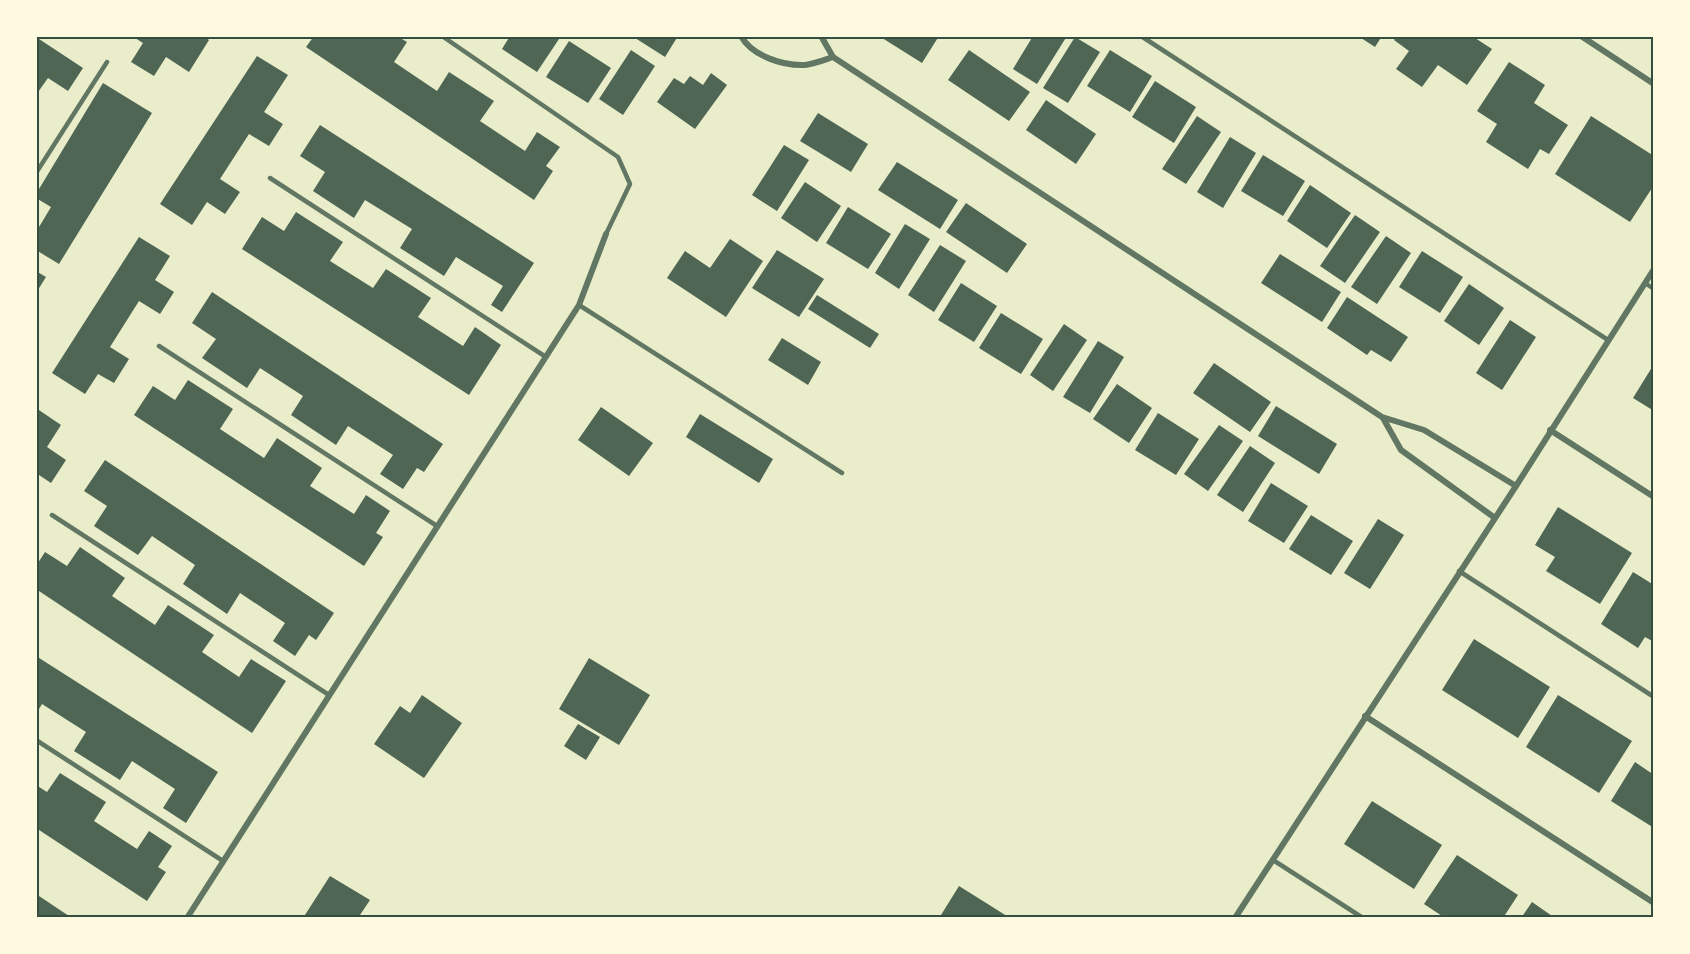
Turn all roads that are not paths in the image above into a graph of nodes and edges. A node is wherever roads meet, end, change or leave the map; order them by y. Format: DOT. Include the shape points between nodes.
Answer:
graph roads {
  1 [pos="442,36"];
  2 [pos="741,36"];
  3 [pos="821,36"];
  4 [pos="1141,36"];
  5 [pos="1581,36"];
  6 [pos="833,57"];
  7 [pos="107,62"];
  8 [pos="1654,84"];
  9 [pos="36,173"];
  10 [pos="270,178"];
  11 [pos="606,234"];
  12 [pos="1654,269"];
  13 [pos="1645,284"];
  14 [pos="1654,289"];
  15 [pos="579,305"];
  16 [pos="1608,340"];
  17 [pos="159,346"];
  18 [pos="546,357"];
  19 [pos="1382,417"];
  20 [pos="1550,430"];
  21 [pos="842,473"];
  22 [pos="1516,486"];
  23 [pos="1654,497"];
  24 [pos="52,515"];
  25 [pos="1495,518"];
  26 [pos="438,526"];
  27 [pos="1459,571"];
  28 [pos="330,695"];
  29 [pos="1654,697"];
  30 [pos="1365,716"];
  31 [pos="36,740"];
  32 [pos="1273,860"];
  33 [pos="223,861"];
  34 [pos="1654,903"];
  35 [pos="187,918"];
  36 [pos="1235,918"];
  37 [pos="1363,918"];
  1 -- 11 [label="lane" via="618,157 630,184"];
  2 -- 6 [label="street" via="759,53 782,63 806,65"];
  3 -- 6 [label="street"];
  4 -- 16 [label="lane"];
  5 -- 8 [label="street"];
  6 -- 19 [label="street"];
  7 -- 9 [label="lane"];
  10 -- 18 [label="lane"];
  11 -- 15 [label="street"];
  12 -- 13 [label="street"];
  13 -- 14 [label="lane"];
  13 -- 16 [label="street"];
  15 -- 18 [label="street"];
  15 -- 21 [label="lane"];
  16 -- 20 [label="street"];
  17 -- 26 [label="lane"];
  18 -- 26 [label="street"];
  19 -- 22 [label="street" via="1424,429"];
  19 -- 25 [label="street" via="1401,450"];
  20 -- 22 [label="street"];
  20 -- 23 [label="street"];
  22 -- 25 [label="street"];
  24 -- 28 [label="lane"];
  25 -- 27 [label="street"];
  26 -- 28 [label="street"];
  27 -- 29 [label="lane"];
  27 -- 30 [label="street"];
  28 -- 33 [label="street"];
  30 -- 32 [label="street"];
  30 -- 34 [label="street"];
  31 -- 33 [label="lane"];
  32 -- 36 [label="street"];
  32 -- 37 [label="lane"];
  33 -- 35 [label="street"];
}
